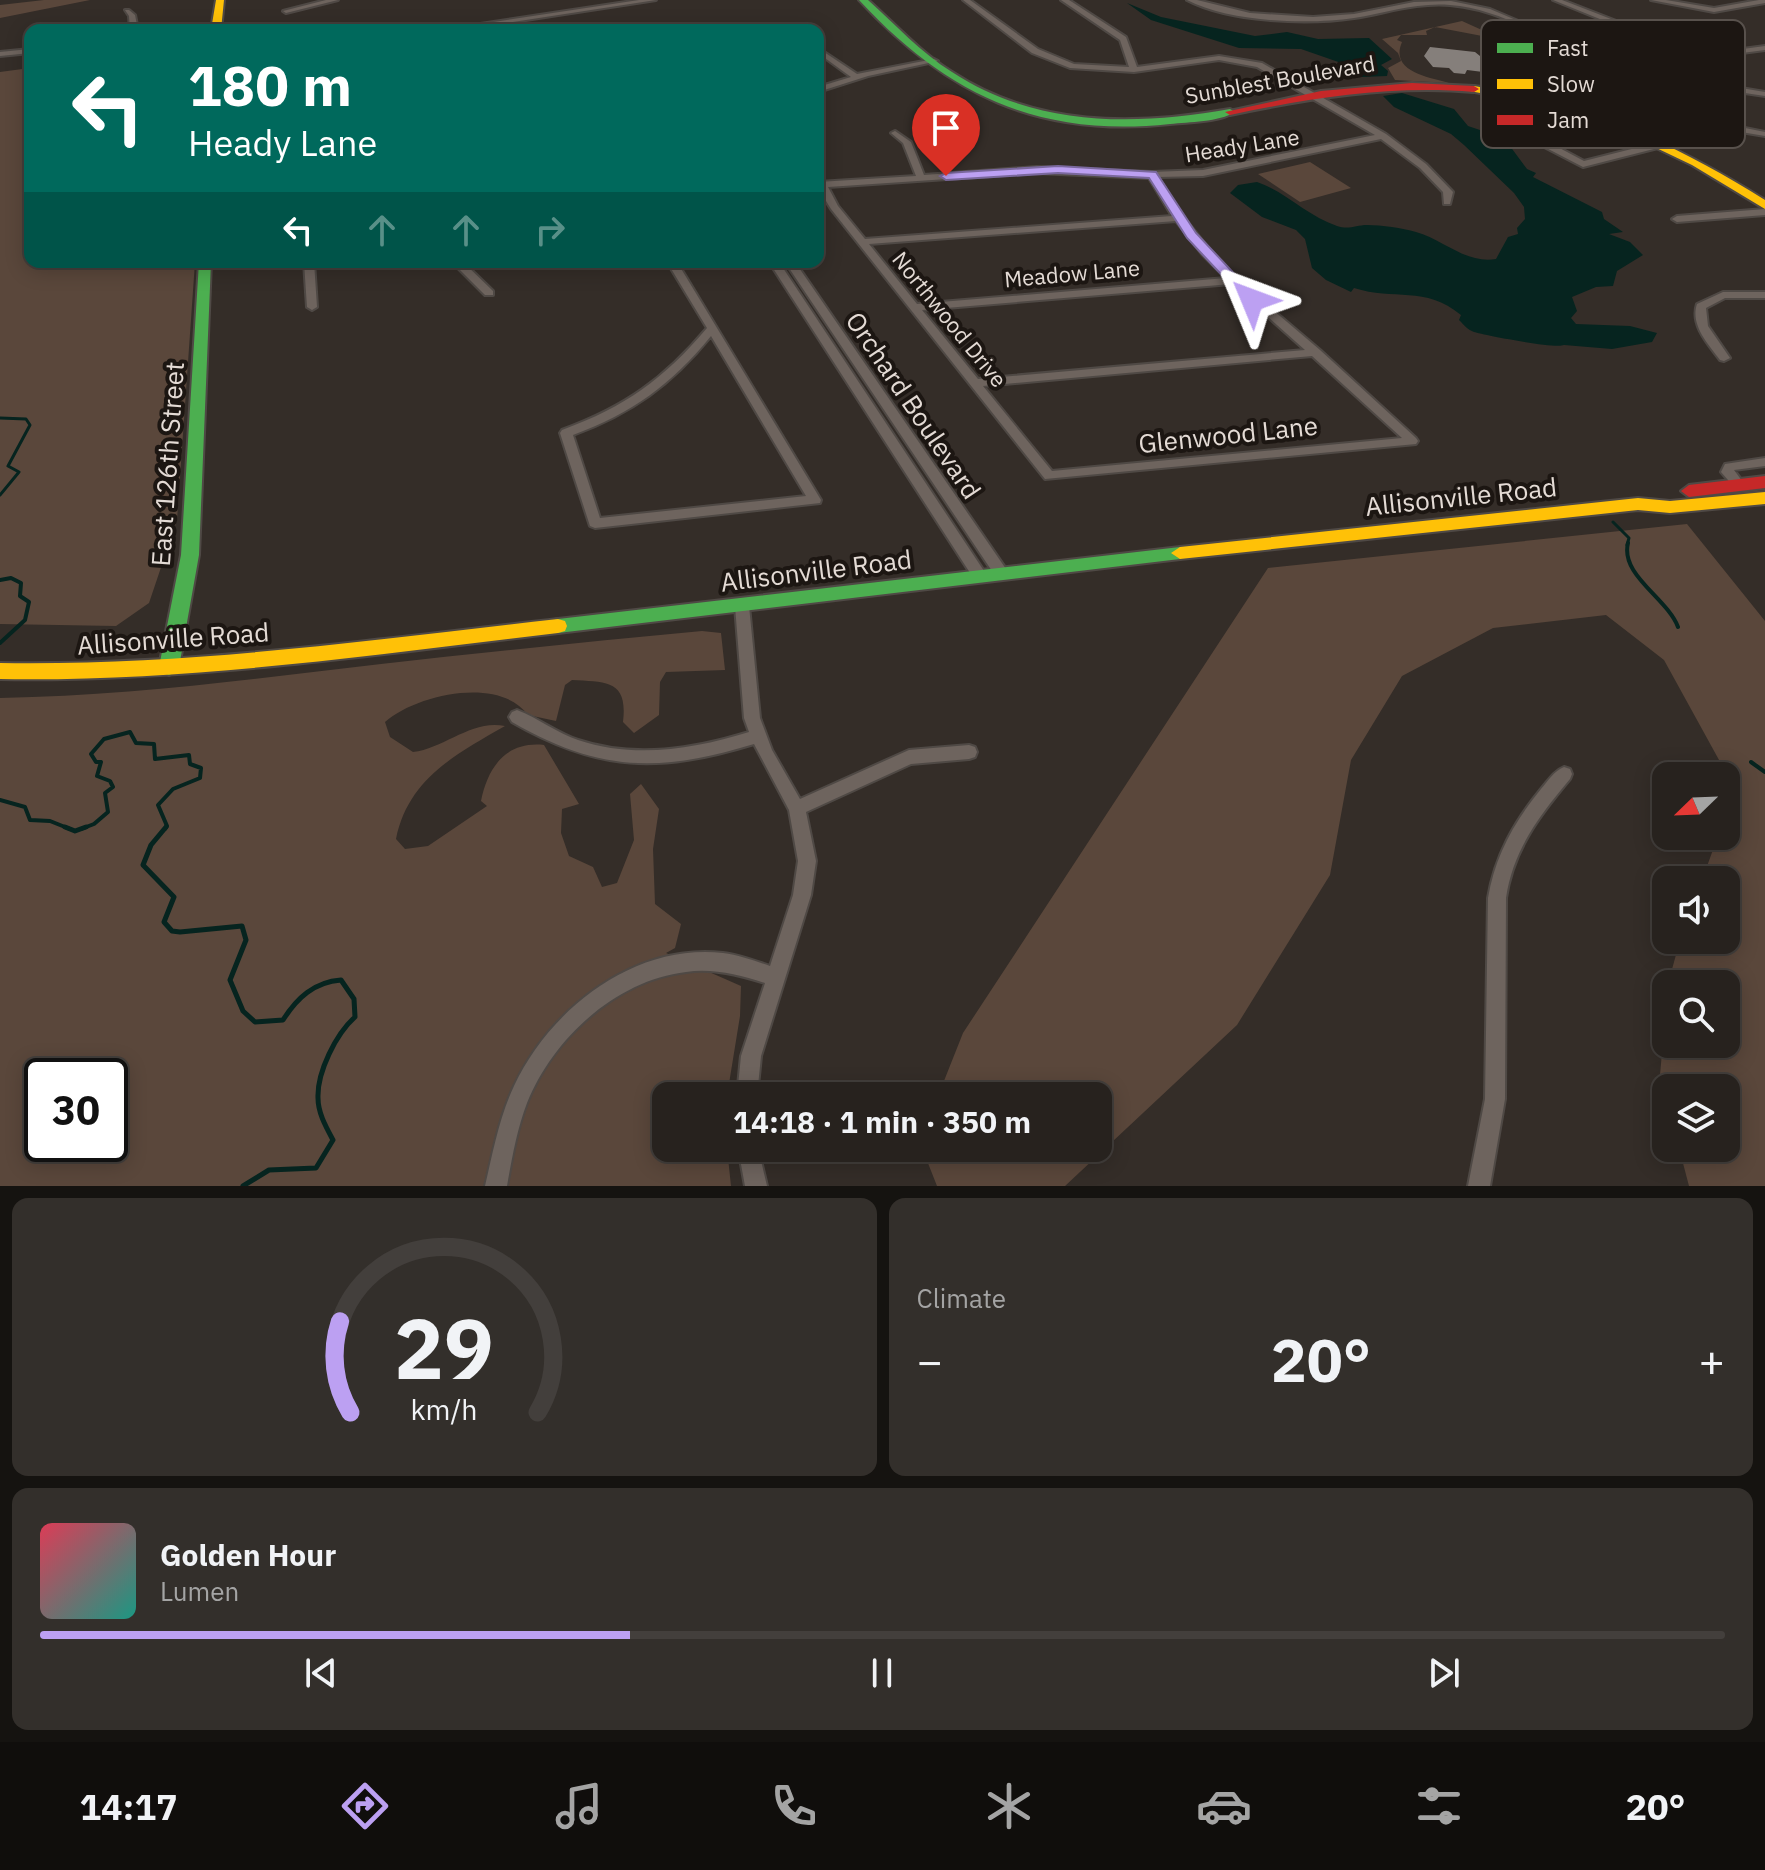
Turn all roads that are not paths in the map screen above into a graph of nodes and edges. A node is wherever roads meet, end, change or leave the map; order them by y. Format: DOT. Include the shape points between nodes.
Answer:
graph roads {
  1 [pos="220,0"];
  2 [pos="335,0"];
  3 [pos="653,0"];
  4 [pos="863,0"];
  5 [pos="966,0"];
  6 [pos="1064,0"];
  7 [pos="1190,0"];
  8 [pos="1556,0"];
  9 [pos="1654,0"];
  10 [pos="1738,0"];
  11 [pos="1765,1"];
  12 [pos="1246,3"];
  13 [pos="1750,4"];
  14 [pos="127,11"];
  15 [pos="286,11"];
  16 [pos="1237,12"];
  17 [pos="1507,20"];
  18 [pos="1605,20"];
  19 [pos="133,24"];
  20 [pos="216,24"];
  21 [pos="487,24"];
  22 [pos="1765,48"];
  23 [pos="1745,51"];
  24 [pos="24,52"];
  25 [pos="0,54"];
  26 [pos="824,54"];
  27 [pos="934,61"];
  28 [pos="1134,70"];
  29 [pos="856,77"];
  30 [pos="824,88"];
  31 [pos="1481,91"];
  32 [pos="1745,91"];
  33 [pos="1311,94"];
  34 [pos="1765,94"];
  35 [pos="1745,130"];
  36 [pos="895,133"];
  37 [pos="1765,134"];
  38 [pos="1383,136"];
  39 [pos="1553,148"];
  40 [pos="1648,148"];
  41 [pos="1671,148"];
  42 [pos="1152,175"];
  43 [pos="921,178"];
  44 [pos="824,185"];
  45 [pos="824,192"];
  46 [pos="1447,202"];
  47 [pos="1765,205"];
  48 [pos="1765,212"];
  49 [pos="1178,218"];
  50 [pos="1677,219"];
  51 [pos="861,242"];
  52 [pos="205,268"];
  53 [pos="309,268"];
  54 [pos="463,268"];
  55 [pos="676,268"];
  56 [pos="778,268"];
  57 [pos="794,268"];
  58 [pos="1232,281"];
  59 [pos="489,293"];
  60 [pos="1765,295"];
  61 [pos="312,307"];
  62 [pos="915,307"];
  63 [pos="712,328"];
  64 [pos="1316,352"];
  65 [pos="1724,358"];
  66 [pos="976,383"];
  67 [pos="1765,462"];
  68 [pos="1049,476"];
  69 [pos="1765,482"];
  70 [pos="1739,485"];
  71 [pos="1765,498"];
  72 [pos="1638,504"];
  73 [pos="1001,573"];
  74 [pos="979,575"];
  75 [pos="742,606"];
  76 [pos="169,667"];
  77 [pos="0,671"];
  78 [pos="517,717"];
  79 [pos="758,736"];
  80 [pos="969,752"];
  81 [pos="1564,774"];
  82 [pos="797,808"];
  83 [pos="774,976"];
  84 [pos="748,1082"];
  85 [pos="751,1162"];
  86 [pos="496,1186"];
  87 [pos="756,1186"];
  88 [pos="1479,1186"];
  1 -- 20 [label="main road"];
  2 -- 15 [label="street"];
  3 -- 21 [label="street"];
  4 -- 27 [label="main road, Sunblest Boulevard"];
  5 -- 28 [label="street" via="1052,60 1095,70"];
  6 -- 28 [label="street" via="1123,39"];
  7 -- 16 [label="street"];
  8 -- 18 [label="street"];
  9 -- 13 [label="street" via="1706,10"];
  10 -- 13 [label="street"];
  11 -- 13 [label="street"];
  12 -- 16 [label="street"];
  14 -- 19 [label="street"];
  16 -- 17 [label="street" via="1320,19 1447,2"];
  22 -- 23 [label="street"];
  24 -- 25 [label="street"];
  26 -- 29 [label="street"];
  27 -- 29 [label="street"];
  27 -- 33 [label="main road, Sunblest Boulevard" via="959,82 1005,103 1106,122 1170,122"];
  28 -- 33 [label="street" via="1232,59 1264,67"];
  29 -- 30 [label="street"];
  31 -- 33 [label="main road, Sunblest Boulevard" via="1384,85"];
  32 -- 34 [label="street"];
  33 -- 38 [label="street"];
  35 -- 37 [label="street"];
  36 -- 43 [label="street" via="907,142"];
  38 -- 42 [label="street, Heady Lane" via="1237,168"];
  38 -- 46 [label="street" via="1433,176 1448,192"];
  39 -- 40 [label="street" via="1583,164"];
  41 -- 47 [label="main road, Sunblest Boulevard"];
  42 -- 43 [label="street, Heady Lane" via="1058,170"];
  42 -- 49 [label="street"];
  43 -- 44 [label="street, Heady Lane"];
  45 -- 51 [label="street, Northwood Drive"];
  48 -- 50 [label="street"];
  49 -- 51 [label="street"];
  49 -- 58 [label="street"];
  51 -- 62 [label="street, Northwood Drive"];
  52 -- 76 [label="main road, East 126th Street" via="190,555"];
  53 -- 61 [label="street"];
  54 -- 59 [label="street"];
  55 -- 63 [label="street"];
  56 -- 74 [label="street, Orchard Boulevard"];
  57 -- 73 [label="street, Orchard Boulevard"];
  58 -- 62 [label="street, Meadow Lane"];
  58 -- 64 [label="street"];
  60 -- 65 [label="street" via="1723,295 1701,306 1702,325"];
  62 -- 66 [label="street, Northwood Drive"];
  63 -- 63 [label="street" via="647,397 566,433 595,523 815,500"];
  64 -- 66 [label="street"];
  64 -- 68 [label="street, Glenwood Lane" via="1412,441"];
  66 -- 68 [label="street, Northwood Drive"];
  67 -- 70 [label="street" via="1729,467 1727,472"];
  69 -- 70 [label="main road, Allisonville Road"];
  70 -- 72 [label="main road, Allisonville Road" via="1658,495"];
  71 -- 72 [label="main road, Allisonville Road" via="1670,507"];
  72 -- 73 [label="main road, Allisonville Road"];
  73 -- 74 [label="main road, Allisonville Road"];
  74 -- 75 [label="main road, Allisonville Road"];
  75 -- 76 [label="main road, Allisonville Road"];
  75 -- 79 [label="street" via="749,704"];
  76 -- 77 [label="main road, Allisonville Road"];
  78 -- 79 [label="street" via="573,747 628,758 703,753"];
  79 -- 82 [label="street"];
  80 -- 82 [label="street" via="909,757"];
  81 -- 88 [label="street" via="1525,821 1501,869 1495,1099"];
  82 -- 83 [label="street" via="807,861 802,895"];
  83 -- 84 [label="street"];
  83 -- 86 [label="street" via="721,962 681,962 637,975 591,1004 538,1062 521,1093"];
  85 -- 87 [label="street"];
}
